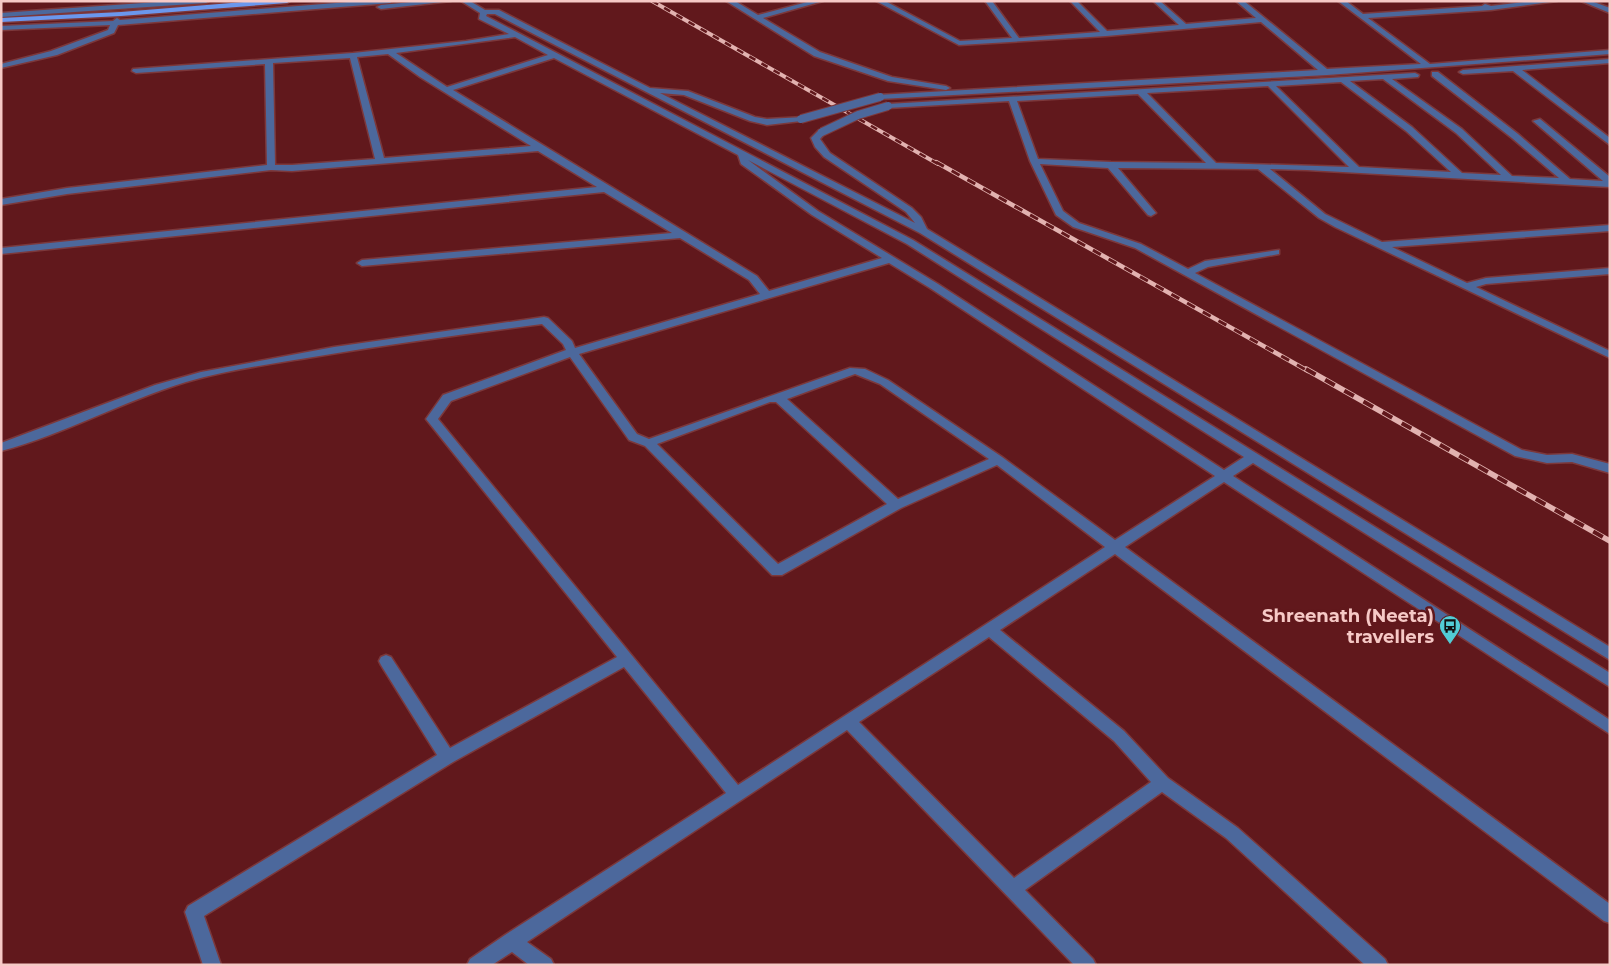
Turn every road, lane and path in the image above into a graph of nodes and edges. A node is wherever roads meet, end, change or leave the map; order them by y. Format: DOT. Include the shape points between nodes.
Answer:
graph roads {
  1 [pos="206,1"];
  2 [pos="285,1"];
  3 [pos="390,1"];
  4 [pos="448,1"];
  5 [pos="464,1"];
  6 [pos="729,1"];
  7 [pos="820,1"];
  8 [pos="879,1"];
  9 [pos="988,1"];
  10 [pos="1073,1"];
  11 [pos="1156,1"];
  12 [pos="1240,1"];
  13 [pos="1341,1"];
  14 [pos="1474,1"];
  15 [pos="1554,1"];
  16 [pos="1584,1"];
  17 [pos="433,3"];
  18 [pos="1491,8"];
  19 [pos="1610,10"];
  20 [pos="123,11"];
  21 [pos="373,11"];
  22 [pos="353,12"];
  23 [pos="484,12"];
  24 [pos="1,15"];
  25 [pos="1361,16"];
  26 [pos="757,17"];
  27 [pos="1,20"];
  28 [pos="1263,20"];
  29 [pos="113,27"];
  30 [pos="1185,27"];
  31 [pos="1,28"];
  32 [pos="1106,34"];
  33 [pos="517,35"];
  34 [pos="1017,40"];
  35 [pos="390,51"];
  36 [pos="1610,52"];
  37 [pos="353,55"];
  38 [pos="556,55"];
  39 [pos="269,61"];
  40 [pos="1610,62"];
  41 [pos="1,66"];
  42 [pos="1428,66"];
  43 [pos="1516,68"];
  44 [pos="136,71"];
  45 [pos="1325,71"];
  46 [pos="1435,74"];
  47 [pos="1385,77"];
  48 [pos="1338,79"];
  49 [pos="1270,84"];
  50 [pos="448,89"];
  51 [pos="649,90"];
  52 [pos="967,91"];
  53 [pos="1141,92"];
  54 [pos="1012,98"];
  55 [pos="1538,121"];
  56 [pos="1610,142"];
  57 [pos="539,148"];
  58 [pos="742,152"];
  59 [pos="380,160"];
  60 [pos="1034,162"];
  61 [pos="1111,165"];
  62 [pos="1214,166"];
  63 [pos="1260,166"];
  64 [pos="270,167"];
  65 [pos="1356,169"];
  66 [pos="1458,175"];
  67 [pos="1509,178"];
  68 [pos="1567,181"];
  69 [pos="1610,183"];
  70 [pos="606,189"];
  71 [pos="1,202"];
  72 [pos="1151,213"];
  73 [pos="1610,228"];
  74 [pos="923,232"];
  75 [pos="682,235"];
  76 [pos="1382,245"];
  77 [pos="1,251"];
  78 [pos="1276,252"];
  79 [pos="891,259"];
  80 [pos="362,263"];
  81 [pos="1610,271"];
  82 [pos="1188,273"];
  83 [pos="1467,286"];
  84 [pos="766,296"];
  85 [pos="572,352"];
  86 [pos="1610,355"];
  87 [pos="779,398"];
  88 [pos="649,443"];
  89 [pos="1,447"];
  90 [pos="1254,456"];
  91 [pos="998,460"];
  92 [pos="1610,469"];
  93 [pos="1225,476"];
  94 [pos="896,505"];
  95 [pos="1116,547"];
  96 [pos="990,630"];
  97 [pos="1610,654"];
  98 [pos="626,658"];
  99 [pos="386,662"];
  100 [pos="1610,681"];
  101 [pos="850,722"];
  102 [pos="1610,728"];
  103 [pos="447,757"];
  104 [pos="1162,783"];
  105 [pos="737,795"];
  106 [pos="1014,889"];
  107 [pos="1610,915"];
  108 [pos="511,942"];
  109 [pos="212,965"];
  110 [pos="476,965"];
  111 [pos="545,965"];
  112 [pos="1087,965"];
  113 [pos="1379,965"];
  1 -- 20 [label="street"];
  2 -- 20 [label="main road"];
  3 -- 29 [label="street"];
  4 -- 17 [label="street"];
  5 -- 23 [label="street"];
  6 -- 26 [label="street"];
  7 -- 26 [label="street"];
  8 -- 34 [label="street" via="959,43"];
  9 -- 34 [label="street"];
  10 -- 32 [label="street"];
  11 -- 30 [label="street"];
  12 -- 28 [label="street"];
  13 -- 25 [label="street"];
  14 -- 18 [label="street"];
  15 -- 18 [label="street"];
  16 -- 19 [label="street"];
  17 -- 21 [label="street"];
  17 -- 29 [label="street"];
  18 -- 25 [label="street"];
  20 -- 24 [label="street"];
  20 -- 27 [label="main road"];
  20 -- 29 [label="street"];
  22 -- 29 [label="street"];
  23 -- 33 [label="street" via="482,17"];
  23 -- 51 [label="street" via="496,12"];
  25 -- 42 [label="street"];
  26 -- 52 [label="street" via="817,54 891,79"];
  28 -- 30 [label="street"];
  28 -- 45 [label="street"];
  29 -- 31 [label="street"];
  29 -- 41 [label="street" via="54,52"];
  30 -- 32 [label="street"];
  32 -- 34 [label="street"];
  33 -- 35 [label="street"];
  33 -- 38 [label="street"];
  35 -- 37 [label="street"];
  35 -- 50 [label="street" via="404,65"];
  36 -- 42 [label="street"];
  37 -- 39 [label="street"];
  37 -- 59 [label="street"];
  38 -- 50 [label="street"];
  38 -- 58 [label="street"];
  39 -- 44 [label="street"];
  39 -- 64 [label="street"];
  40 -- 43 [label="street"];
  42 -- 45 [label="street"];
  43 -- 46 [label="street"];
  43 -- 56 [label="street"];
  45 -- 48 [label="street"];
  45 -- 52 [label="street"];
  46 -- 47 [label="street"];
  46 -- 68 [label="street"];
  47 -- 48 [label="street"];
  47 -- 67 [label="street" via="1459,131"];
  48 -- 49 [label="street"];
  48 -- 66 [label="street" via="1409,129"];
  49 -- 53 [label="street"];
  49 -- 65 [label="street"];
  50 -- 57 [label="street"];
  51 -- 52 [label="street, bridge" via="685,93 767,122 801,119 880,97"];
  51 -- 74 [label="street"];
  53 -- 54 [label="street"];
  53 -- 62 [label="street"];
  54 -- 60 [label="street"];
  54 -- 74 [label="street, bridge" via="888,106 858,115 815,138 827,154 909,210"];
  55 -- 69 [label="street"];
  57 -- 59 [label="street"];
  57 -- 70 [label="street"];
  58 -- 79 [label="street" via="744,162 766,180"];
  58 -- 90 [label="street" via="943,262"];
  59 -- 64 [label="street"];
  60 -- 61 [label="street"];
  60 -- 82 [label="street" via="1059,213 1076,226 1138,246"];
  61 -- 62 [label="street"];
  61 -- 72 [label="street"];
  62 -- 63 [label="street"];
  63 -- 65 [label="street"];
  63 -- 76 [label="street" via="1322,216"];
  64 -- 71 [label="street" via="66,191"];
  65 -- 66 [label="street"];
  66 -- 67 [label="street"];
  67 -- 68 [label="street"];
  68 -- 69 [label="street"];
  70 -- 75 [label="street"];
  70 -- 77 [label="street"];
  73 -- 76 [label="street"];
  74 -- 97 [label="street"];
  75 -- 80 [label="street"];
  75 -- 84 [label="street" via="753,278"];
  76 -- 83 [label="street"];
  78 -- 82 [label="street" via="1206,264"];
  79 -- 84 [label="street"];
  79 -- 93 [label="street"];
  81 -- 83 [label="street"];
  82 -- 92 [label="street" via="1518,452 1547,460 1572,458 1602,464"];
  83 -- 86 [label="street"];
  84 -- 85 [label="street"];
  85 -- 88 [label="street" via="634,436"];
  85 -- 89 [label="street" via="544,320 294,357 230,368 181,381"];
  85 -- 98 [label="street" via="448,398 432,419"];
  87 -- 88 [label="street" via="768,399"];
  87 -- 91 [label="street" via="838,375 861,370 884,382"];
  87 -- 94 [label="street"];
  88 -- 94 [label="street" via="778,571"];
  90 -- 93 [label="street"];
  90 -- 100 [label="street"];
  91 -- 94 [label="street"];
  91 -- 95 [label="street"];
  93 -- 95 [label="street"];
  93 -- 102 [label="street"];
  95 -- 96 [label="street"];
  95 -- 107 [label="street"];
  96 -- 101 [label="street"];
  96 -- 104 [label="street" via="1119,736"];
  98 -- 103 [label="street"];
  98 -- 105 [label="street"];
  99 -- 103 [label="street"];
  101 -- 105 [label="street"];
  101 -- 106 [label="street"];
  103 -- 109 [label="street" via="194,912"];
  104 -- 106 [label="street"];
  104 -- 113 [label="street" via="1232,832"];
  105 -- 108 [label="street"];
  106 -- 112 [label="street"];
  108 -- 110 [label="street"];
  108 -- 111 [label="street"];
}
